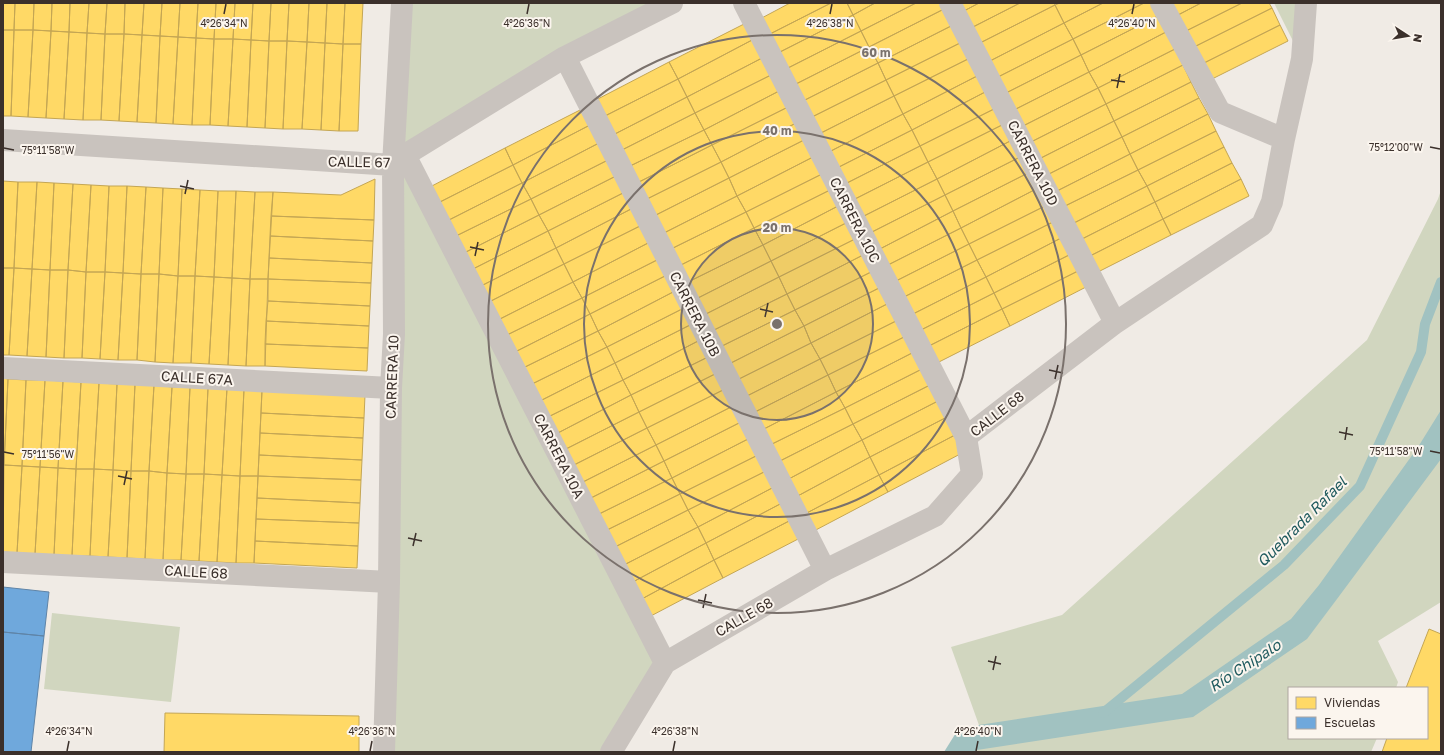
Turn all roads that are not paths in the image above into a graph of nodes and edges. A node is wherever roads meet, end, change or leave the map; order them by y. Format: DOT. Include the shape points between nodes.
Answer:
graph roads {
  1 [pos="402,3"];
  2 [pos="672,3"];
  3 [pos="744,3"];
  4 [pos="950,3"];
  5 [pos="1161,3"];
  6 [pos="1306,3"];
  7 [pos="565,57"];
  8 [pos="1284,139"];
  9 [pos="3,140"];
  10 [pos="399,160"];
  11 [pos="1116,323"];
  12 [pos="3,368"];
  13 [pos="391,388"];
  14 [pos="966,437"];
  15 [pos="3,562"];
  16 [pos="825,570"];
  17 [pos="389,582"];
  18 [pos="665,663"];
  19 [pos="384,752"];
  20 [pos="611,752"];
  1 -- 10 [label="street, CARRERA 10"];
  2 -- 7 [label="street, CALLE 67"];
  3 -- 14 [label="street, CARRERA 10C"];
  4 -- 11 [label="street, CARRERA 10D"];
  5 -- 8 [label="street" via="1220,112"];
  6 -- 8 [label="street, CALLE 68" via="1302,59"];
  7 -- 10 [label="street, CALLE 67"];
  7 -- 16 [label="street, CARRERA 10B"];
  8 -- 11 [label="street, CALLE 68" via="1272,202 1262,225"];
  9 -- 10 [label="street, CALLE 67"];
  10 -- 13 [label="street, CARRERA 10"];
  10 -- 18 [label="street, CARRERA 10A"];
  11 -- 14 [label="street, CALLE 68"];
  12 -- 13 [label="street, CALLE 67A"];
  13 -- 17 [label="street, CARRERA 10"];
  14 -- 16 [label="street, CALLE 68" via="972,474 935,516"];
  15 -- 17 [label="street, CALLE 68"];
  16 -- 18 [label="street, CALLE 68"];
  17 -- 19 [label="street, CARRERA 10"];
  18 -- 20 [label="street"];
}
